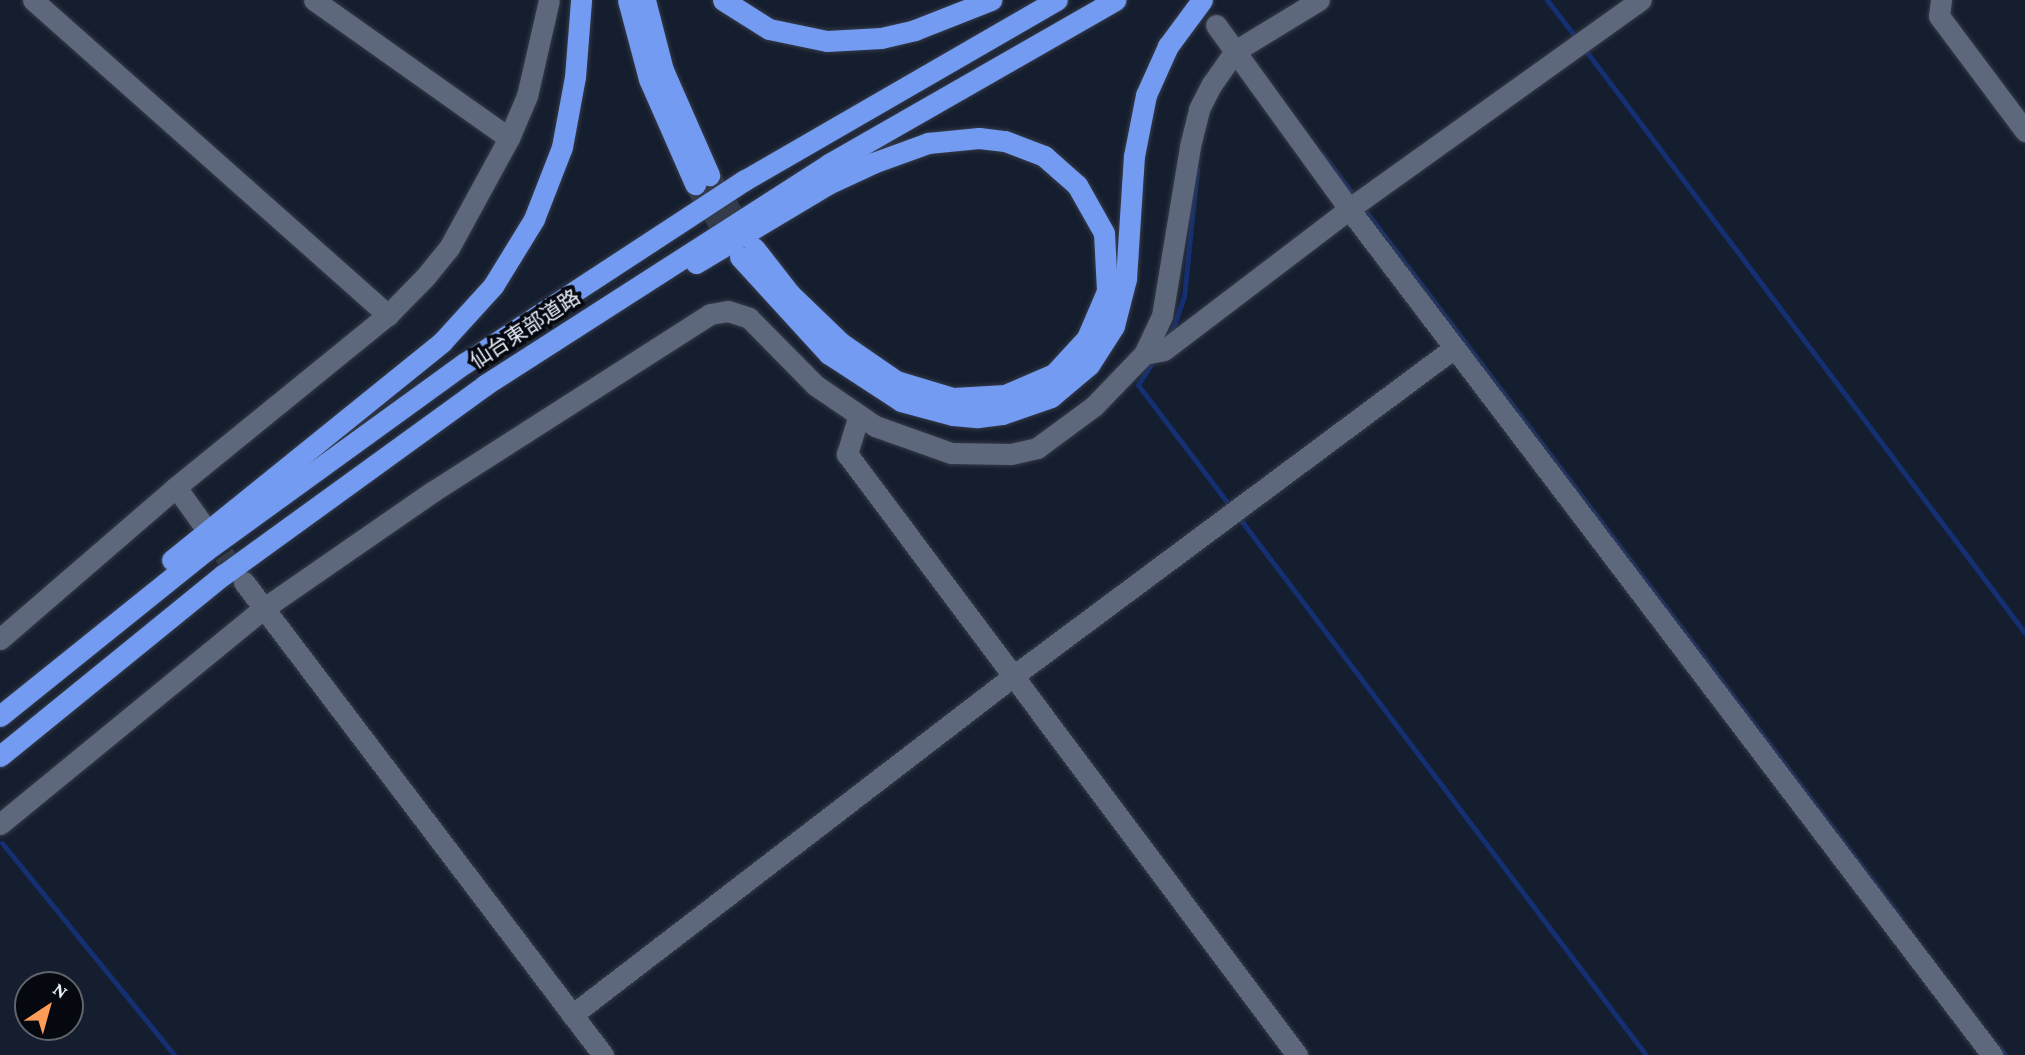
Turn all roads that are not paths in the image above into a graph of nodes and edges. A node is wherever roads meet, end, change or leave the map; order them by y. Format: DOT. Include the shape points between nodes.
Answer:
graph roads {
  1 [pos="33,0"];
  2 [pos="314,0"];
  3 [pos="550,0"];
  4 [pos="581,0"];
  5 [pos="628,0"];
  6 [pos="645,0"];
  7 [pos="723,0"];
  8 [pos="991,0"];
  9 [pos="1057,0"];
  10 [pos="1115,0"];
  11 [pos="1202,0"];
  12 [pos="1319,0"];
  13 [pos="1641,0"];
  14 [pos="1941,0"];
  15 [pos="1216,25"];
  16 [pos="1235,51"];
  17 [pos="2025,131"];
  18 [pos="509,138"];
  19 [pos="1355,205"];
  20 [pos="388,315"];
  21 [pos="1454,348"];
  22 [pos="1154,352"];
  23 [pos="485,385"];
  24 [pos="858,418"];
  25 [pos="176,487"];
  26 [pos="201,522"];
  27 [pos="244,582"];
  28 [pos="263,609"];
  29 [pos="0,639"];
  30 [pos="1012,677"];
  31 [pos="40,683"];
  32 [pos="0,716"];
  33 [pos="0,756"];
  34 [pos="0,824"];
  35 [pos="572,1015"];
  36 [pos="603,1055"];
  37 [pos="1297,1055"];
  38 [pos="1992,1055"];
  1 -- 20 [label="street"];
  2 -- 18 [label="street"];
  3 -- 18 [label="street" via="527,96"];
  4 -- 31 [label="highway" via="575,77 562,147 534,219 493,285 442,342 197,539"];
  5 -- 6 [label="highway" via="649,79 702,180 663,70"];
  7 -- 8 [label="highway" via="769,29 827,41 881,38 915,30"];
  9 -- 31 [label="highway, 仙台東部道路" via="745,180 465,363 269,503"];
  10 -- 23 [label="highway, 仙台東部道路" via="852,150"];
  11 -- 23 [label="highway" via="1168,46 1146,95 1134,156 1126,279 1117,316 1089,365 1051,397 978,417 901,401 829,354 747,253 841,343 896,381 953,398 1005,395 1054,374 1087,338 1107,291 1104,233 1077,185 1044,156 1005,141 951,139 902,152 828,184 605,320"];
  12 -- 16 [label="street"];
  13 -- 19 [label="street"];
  14 -- 17 [label="street" via="1939,16"];
  15 -- 16 [label="street"];
  16 -- 19 [label="street"];
  16 -- 22 [label="street" via="1199,109"];
  18 -- 20 [label="street" via="450,248"];
  19 -- 21 [label="street"];
  19 -- 22 [label="street"];
  20 -- 25 [label="street"];
  21 -- 30 [label="street"];
  21 -- 38 [label="street"];
  22 -- 24 [label="street" via="1094,406 1037,448 1024,451 951,453"];
  23 -- 33 [label="highway, 仙台東部道路" via="223,575"];
  24 -- 28 [label="street" via="815,385 741,313 710,314 432,492"];
  24 -- 30 [label="street" via="847,454"];
  25 -- 26 [label="street"];
  25 -- 29 [label="street"];
  27 -- 28 [label="street"];
  28 -- 34 [label="street"];
  28 -- 35 [label="street"];
  30 -- 35 [label="street"];
  30 -- 37 [label="street"];
  31 -- 32 [label="highway, 仙台東部道路"];
  35 -- 36 [label="street"];
}
